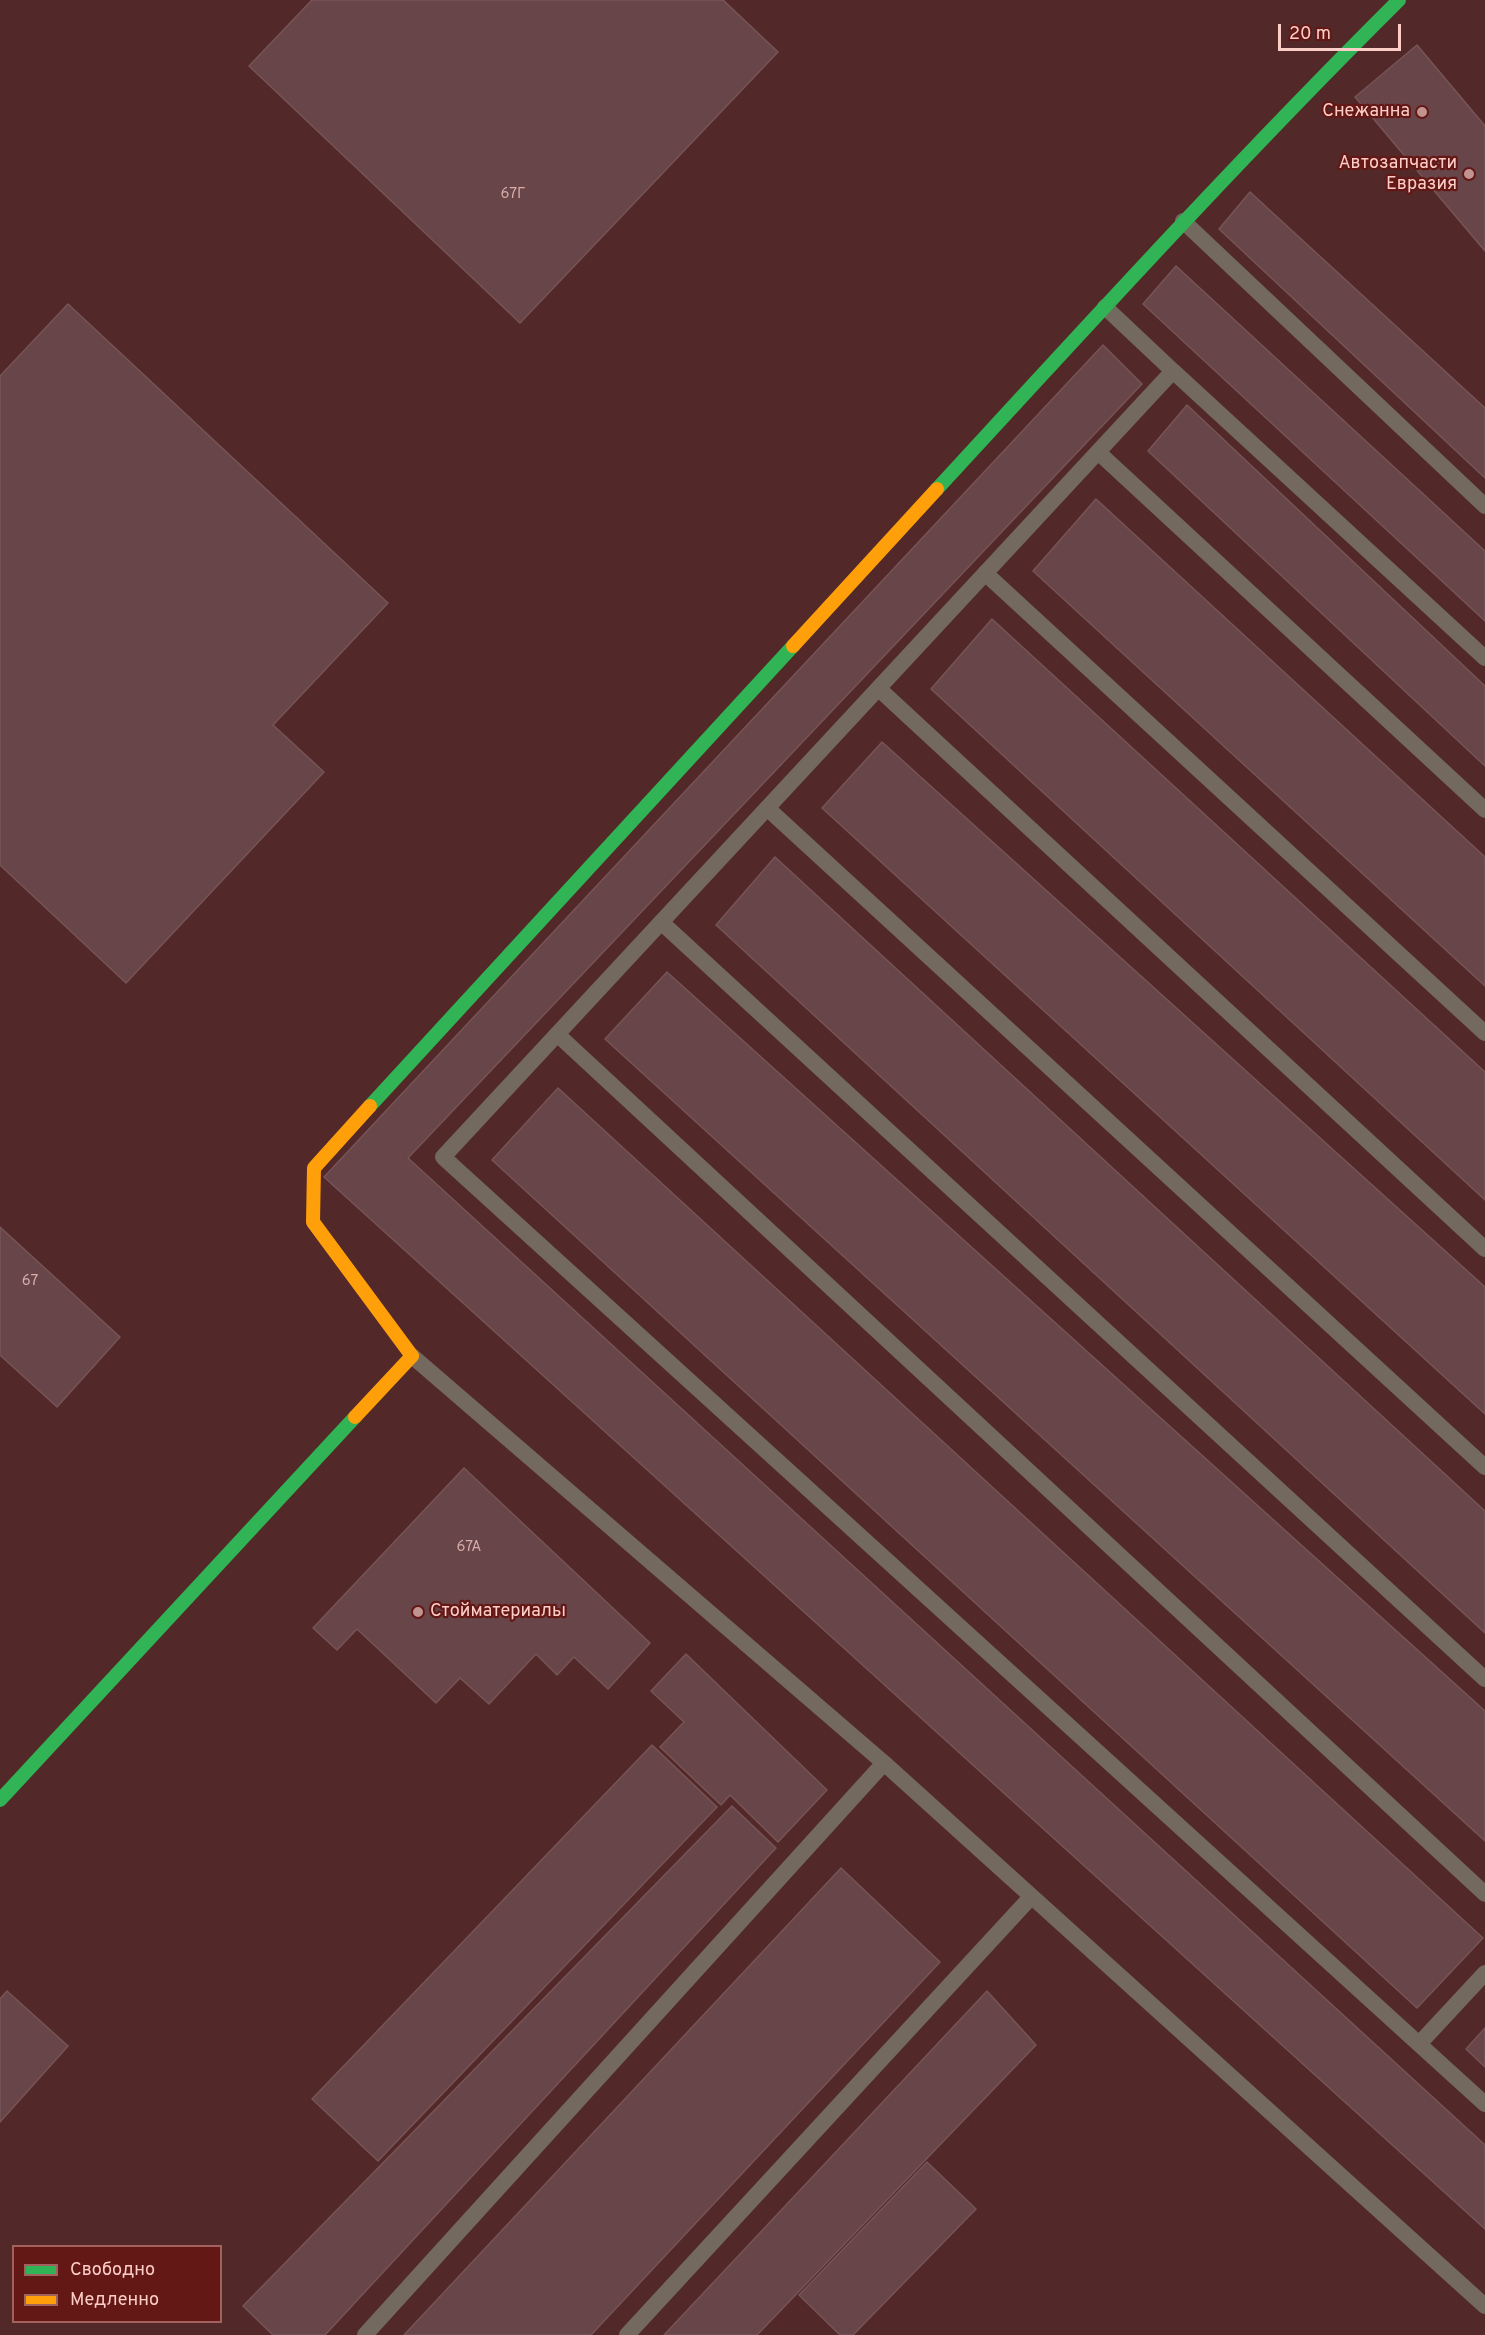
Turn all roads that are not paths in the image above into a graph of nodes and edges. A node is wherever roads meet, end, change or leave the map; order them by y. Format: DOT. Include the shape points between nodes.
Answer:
graph roads {
  1 [pos="1399,0"];
  2 [pos="1184,221"];
  3 [pos="1105,307"];
  4 [pos="1173,371"];
  5 [pos="1098,452"];
  6 [pos="1485,506"];
  7 [pos="985,573"];
  8 [pos="1485,658"];
  9 [pos="879,688"];
  10 [pos="767,808"];
  11 [pos="1485,810"];
  12 [pos="661,922"];
  13 [pos="1485,1033"];
  14 [pos="557,1034"];
  15 [pos="1485,1249"];
  16 [pos="412,1356"];
  17 [pos="1485,1467"];
  18 [pos="1485,1680"];
  19 [pos="884,1763"];
  20 [pos="0,1800"];
  21 [pos="1485,1894"];
  22 [pos="1031,1897"];
  23 [pos="1485,1973"];
  24 [pos="1419,2044"];
  25 [pos="1485,2104"];
  26 [pos="1485,2306"];
  27 [pos="365,2335"];
  28 [pos="627,2335"];
  1 -- 2 [label="street"];
  2 -- 3 [label="street"];
  2 -- 6 [label="lane"];
  3 -- 4 [label="lane"];
  3 -- 16 [label="street" via="314,1168 313,1222"];
  4 -- 5 [label="lane"];
  4 -- 8 [label="lane"];
  5 -- 7 [label="lane"];
  5 -- 11 [label="lane"];
  7 -- 9 [label="lane"];
  7 -- 13 [label="lane"];
  9 -- 10 [label="lane"];
  9 -- 15 [label="lane"];
  10 -- 12 [label="lane"];
  10 -- 17 [label="lane"];
  12 -- 14 [label="lane"];
  12 -- 18 [label="lane"];
  14 -- 21 [label="lane"];
  14 -- 24 [label="lane" via="443,1157"];
  16 -- 19 [label="lane"];
  16 -- 20 [label="street"];
  19 -- 22 [label="lane"];
  19 -- 27 [label="lane"];
  22 -- 26 [label="lane"];
  22 -- 28 [label="lane"];
  23 -- 24 [label="lane"];
  24 -- 25 [label="lane"];
}
